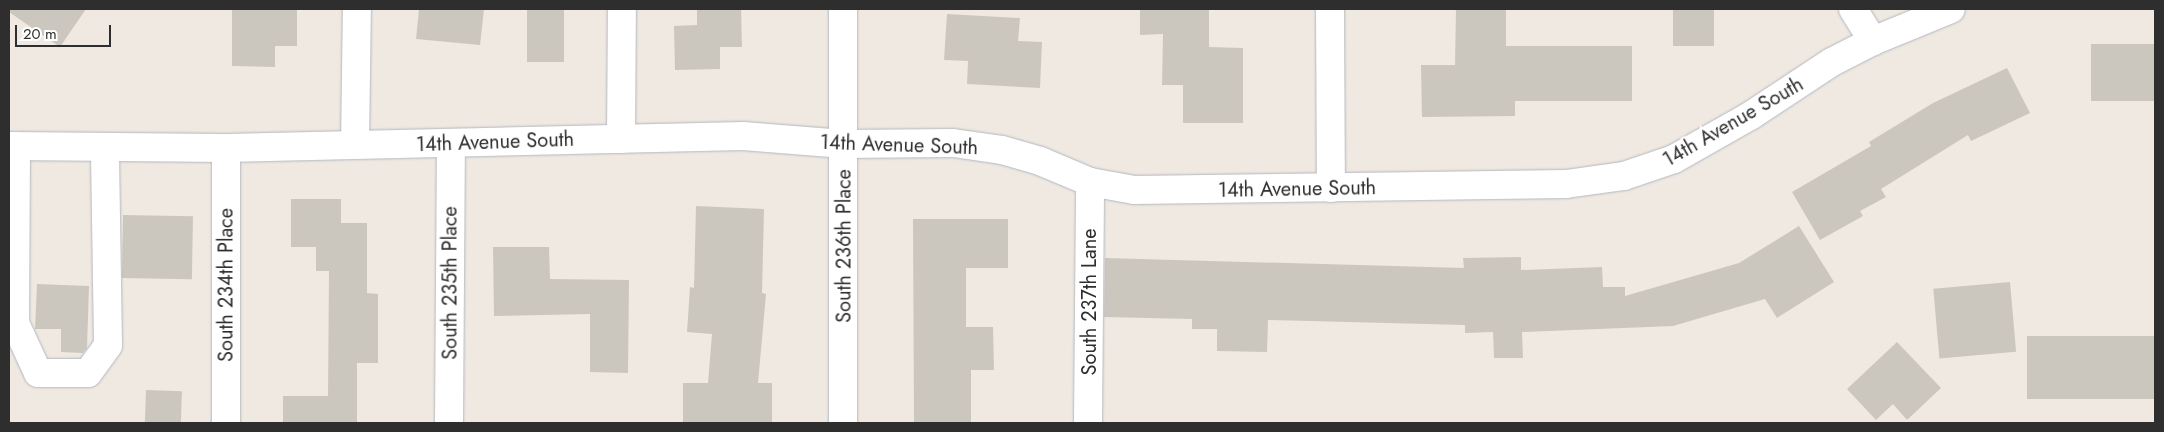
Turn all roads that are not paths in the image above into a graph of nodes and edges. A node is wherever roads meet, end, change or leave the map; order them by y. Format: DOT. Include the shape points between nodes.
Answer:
graph roads {
  1 [pos="357,9"];
  2 [pos="622,9"];
  3 [pos="842,9"];
  4 [pos="1330,9"];
  5 [pos="1853,9"];
  6 [pos="1951,9"];
  7 [pos="1873,41"];
  8 [pos="622,138"];
  9 [pos="451,143"];
  10 [pos="844,144"];
  11 [pos="355,145"];
  12 [pos="12,146"];
  13 [pos="105,147"];
  14 [pos="226,148"];
  15 [pos="1090,182"];
  16 [pos="1331,188"];
  17 [pos="226,423"];
  18 [pos="450,423"];
  19 [pos="843,423"];
  20 [pos="1088,423"];
  1 -- 11 [label="street"];
  2 -- 8 [label="street"];
  3 -- 10 [label="street, South 236th Place"];
  4 -- 16 [label="street"];
  5 -- 7 [label="street"];
  6 -- 7 [label="street, 14th Avenue South"];
  7 -- 16 [label="street, 14th Avenue South" via="1674,159 1624,176 1536,186"];
  8 -- 9 [label="street, 14th Avenue South"];
  8 -- 10 [label="street, 14th Avenue South" via="743,136"];
  9 -- 11 [label="street, 14th Avenue South"];
  9 -- 18 [label="street, South 235th Place"];
  10 -- 15 [label="street, 14th Avenue South" via="953,143 1040,161"];
  10 -- 19 [label="street, South 236th Place"];
  11 -- 14 [label="street, 14th Avenue South"];
  12 -- 13 [label="street, 14th Avenue South"];
  12 -- 13 [label="street" via="15,323 38,373 88,373 108,345"];
  13 -- 14 [label="street, 14th Avenue South"];
  14 -- 17 [label="street, South 234th Place"];
  15 -- 16 [label="street, 14th Avenue South" via="1134,190"];
  15 -- 20 [label="street, South 237th Lane"];
}
